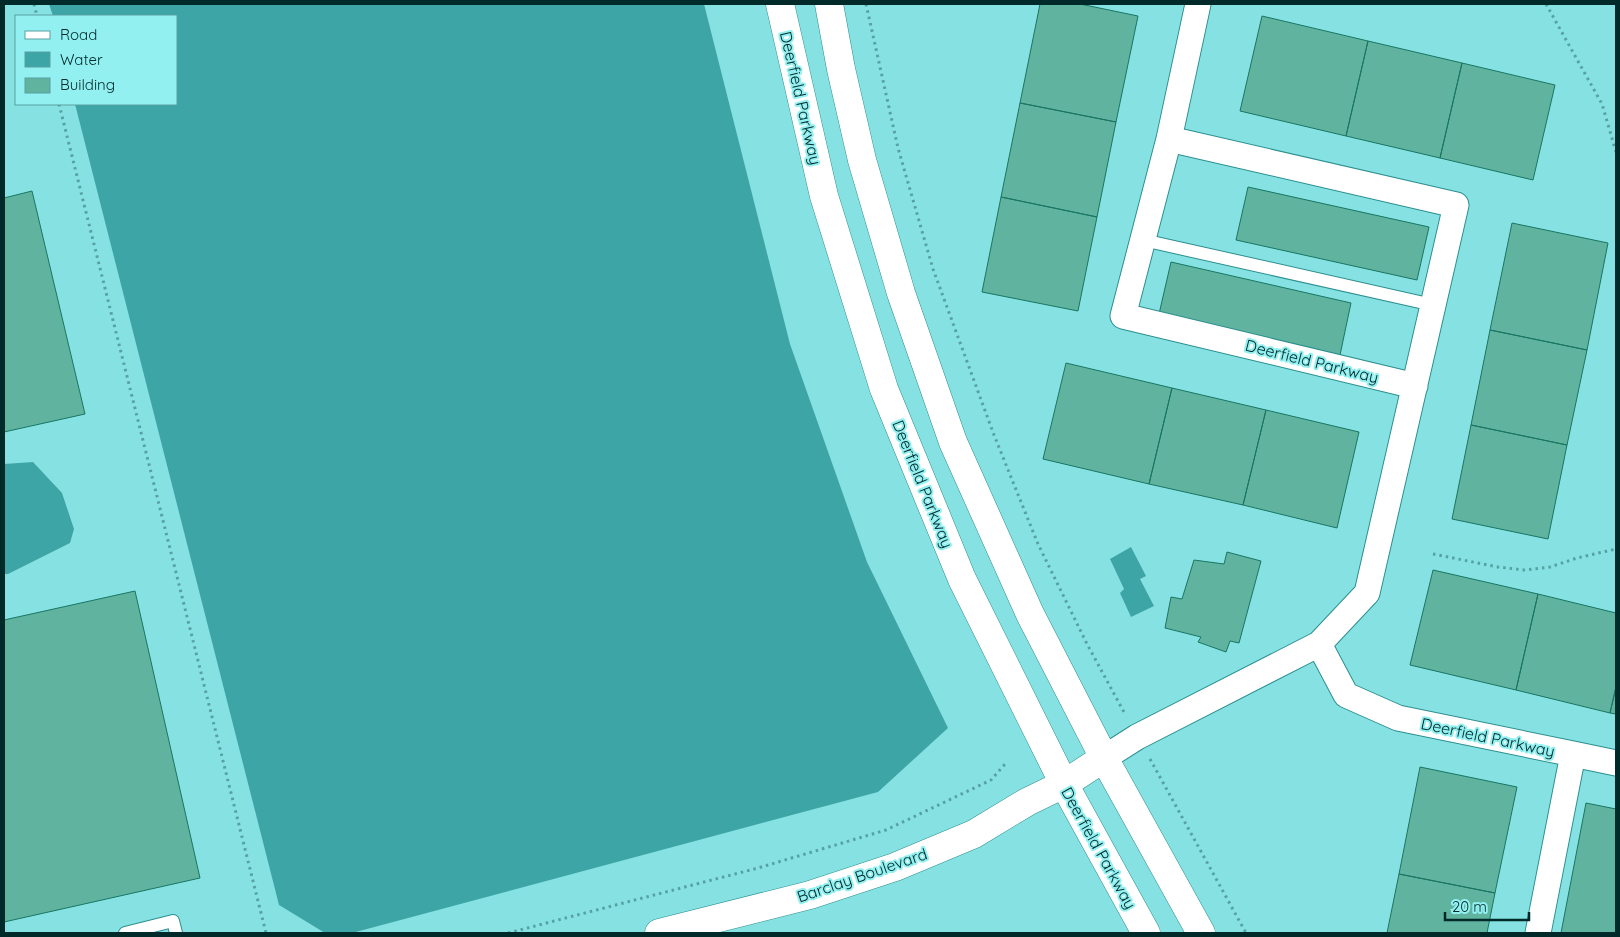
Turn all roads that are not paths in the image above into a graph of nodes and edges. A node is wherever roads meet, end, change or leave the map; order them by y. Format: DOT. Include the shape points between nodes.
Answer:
graph roads {
  1 [pos="780,4"];
  2 [pos="829,4"];
  3 [pos="1198,4"];
  4 [pos="1169,139"];
  5 [pos="1143,240"];
  6 [pos="1433,305"];
  7 [pos="1415,386"];
  8 [pos="1319,644"];
  9 [pos="1573,754"];
  10 [pos="1104,758"];
  11 [pos="1616,763"];
  12 [pos="1064,784"];
  13 [pos="125,933"];
  14 [pos="176,933"];
  15 [pos="659,933"];
  16 [pos="1146,933"];
  17 [pos="1201,933"];
  18 [pos="1538,933"];
  1 -- 12 [label="main road, Deerfield Parkway" via="824,196 884,389 962,580"];
  2 -- 10 [label="main road" via="862,160 901,293 953,442 1030,614"];
  3 -- 4 [label="street, Deerfield Parkway"];
  4 -- 5 [label="street, Deerfield Parkway"];
  4 -- 6 [label="street" via="1456,205"];
  5 -- 6 [label="lane"];
  5 -- 7 [label="street, Deerfield Parkway" via="1123,316"];
  6 -- 7 [label="street"];
  7 -- 8 [label="street" via="1367,593"];
  8 -- 9 [label="street, Deerfield Parkway" via="1346,695 1398,718"];
  8 -- 10 [label="street" via="1137,737"];
  9 -- 11 [label="street, Deerfield Parkway"];
  9 -- 18 [label="street, Deerfield Parkway"];
  10 -- 12 [label="main road, Barclay Boulevard"];
  10 -- 17 [label="main road"];
  12 -- 15 [label="main road, Barclay Boulevard" via="974,834 895,868 810,895"];
  12 -- 16 [label="main road, Deerfield Parkway"];
  13 -- 14 [label="lane" via="173,920"];
}
